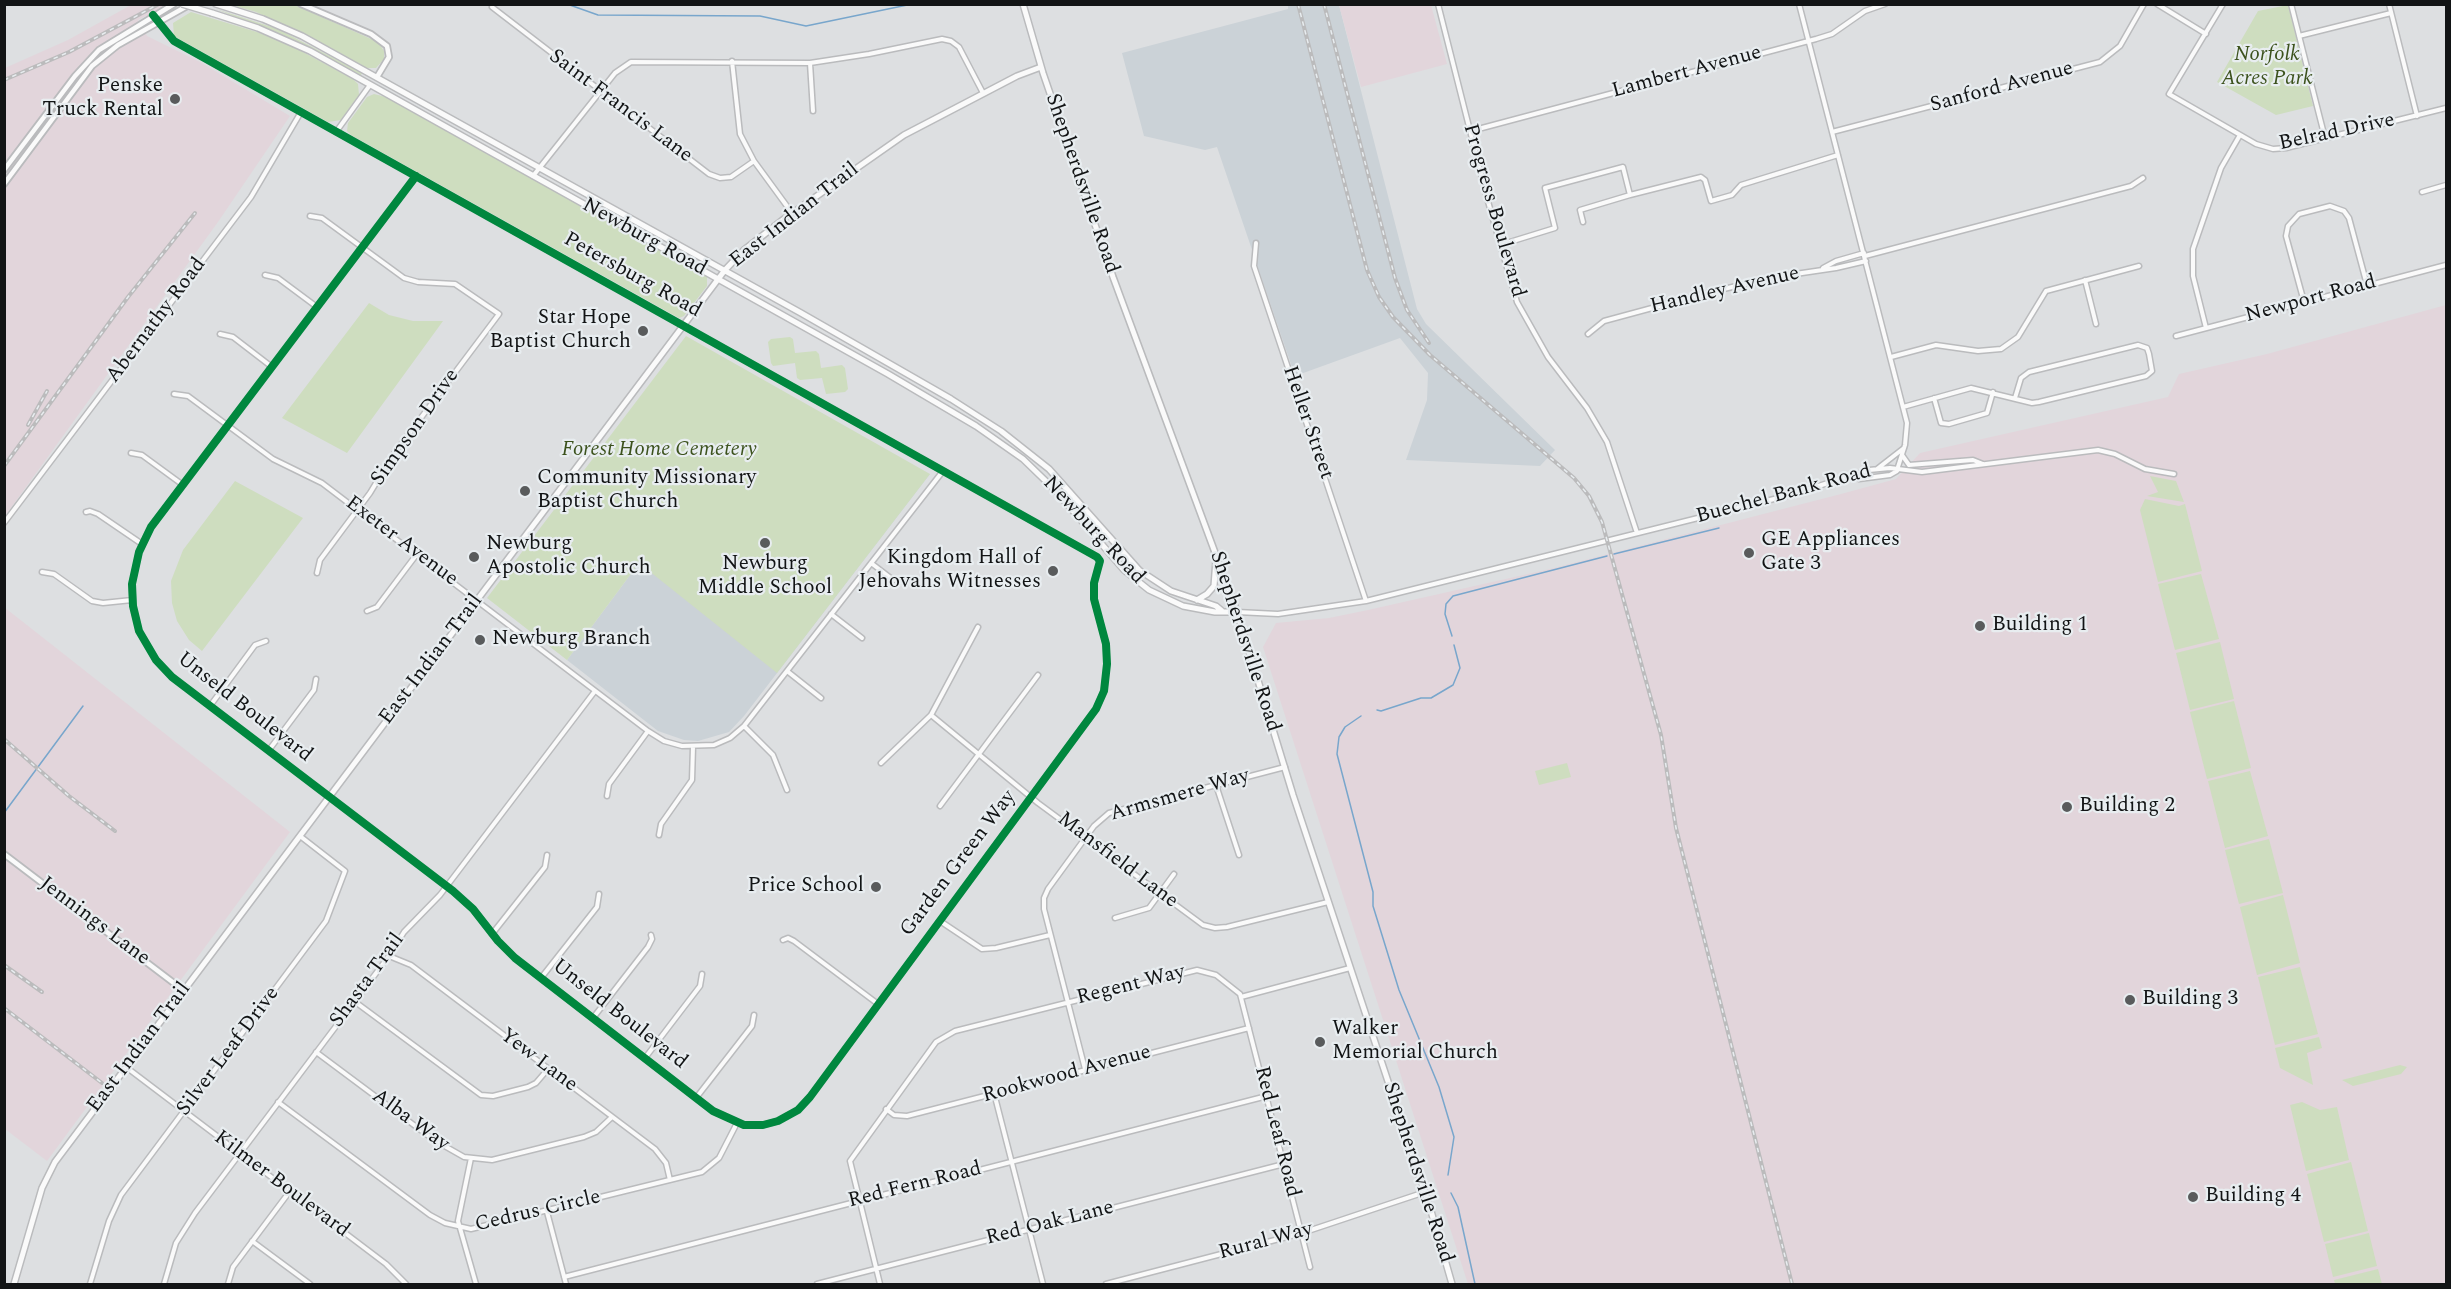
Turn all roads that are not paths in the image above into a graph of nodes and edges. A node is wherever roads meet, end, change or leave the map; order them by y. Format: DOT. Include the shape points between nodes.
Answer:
graph roads {
  1 [pos="174,4"];
  2 [pos="182,4"];
  3 [pos="191,4"];
  4 [pos="216,4"];
  5 [pos="301,4"];
  6 [pos="1023,4"];
  7 [pos="1438,4"];
  8 [pos="1799,4"];
  9 [pos="1885,4"];
  10 [pos="2144,4"];
  11 [pos="2157,4"];
  12 [pos="2223,4"];
  13 [pos="2291,4"];
  14 [pos="2389,4"];
  15 [pos="1878,5"];
  16 [pos="492,7"];
  17 [pos="2391,13"];
  18 [pos="153,15"];
  19 [pos="157,22"];
  20 [pos="2206,34"];
  21 [pos="2299,36"];
  22 [pos="1809,41"];
  23 [pos="732,62"];
  24 [pos="810,63"];
  25 [pos="1041,67"];
  26 [pos="377,77"];
  27 [pos="370,85"];
  28 [pos="600,92"];
  29 [pos="983,93"];
  30 [pos="2446,108"];
  31 [pos="813,111"];
  32 [pos="301,112"];
  33 [pos="2417,116"];
  34 [pos="1482,128"];
  35 [pos="336,132"];
  36 [pos="1832,132"];
  37 [pos="2240,135"];
  38 [pos="2325,138"];
  39 [pos="1838,155"];
  40 [pos="754,161"];
  41 [pos="539,168"];
  42 [pos="4,170"];
  43 [pos="416,176"];
  44 [pos="533,176"];
  45 [pos="2142,178"];
  46 [pos="4,184"];
  47 [pos="2446,185"];
  48 [pos="2422,192"];
  49 [pos="1630,195"];
  50 [pos="792,213"];
  51 [pos="310,216"];
  52 [pos="1583,222"];
  53 [pos="1256,243"];
  54 [pos="1500,244"];
  55 [pos="362,248"];
  56 [pos="1865,256"];
  57 [pos="2446,265"];
  58 [pos="2139,266"];
  59 [pos="725,270"];
  60 [pos="1820,270"];
  61 [pos="265,275"];
  62 [pos="718,279"];
  63 [pos="2085,280"];
  64 [pos="2367,285"];
  65 [pos="2304,302"];
  66 [pos="317,307"];
  67 [pos="2096,324"];
  68 [pos="684,326"];
  69 [pos="2206,328"];
  70 [pos="220,334"];
  71 [pos="1588,334"];
  72 [pos="2176,336"];
  73 [pos="1890,357"];
  74 [pos="272,367"];
  75 [pos="1994,393"];
  76 [pos="174,394"];
  77 [pos="1934,398"];
  78 [pos="2015,398"];
  79 [pos="1903,407"];
  80 [pos="228,426"];
  81 [pos="1905,447"];
  82 [pos="131,453"];
  83 [pos="1902,455"];
  84 [pos="1984,465"];
  85 [pos="1877,469"];
  86 [pos="1897,470"];
  87 [pos="943,471"];
  88 [pos="2174,474"];
  89 [pos="1853,477"];
  90 [pos="183,485"];
  91 [pos="358,510"];
  92 [pos="86,512"];
  93 [pos="4,523"];
  94 [pos="1636,533"];
  95 [pos="142,544"];
  96 [pos="1215,553"];
  97 [pos="417,554"];
  98 [pos="1100,561"];
  99 [pos="871,563"];
  100 [pos="42,572"];
  101 [pos="317,573"];
  102 [pos="905,582"];
  103 [pos="132,600"];
  104 [pos="478,600"];
  105 [pos="1195,600"];
  106 [pos="1366,601"];
  107 [pos="1222,610"];
  108 [pos="367,611"];
  109 [pos="1237,612"];
  110 [pos="831,614"];
  111 [pos="978,627"];
  112 [pos="862,638"];
  113 [pos="266,640"];
  114 [pos="787,671"];
  115 [pos="1038,675"];
  116 [pos="316,679"];
  117 [pos="595,691"];
  118 [pos="821,698"];
  119 [pos="210,705"];
  120 [pos="931,715"];
  121 [pos="744,726"];
  122 [pos="648,731"];
  123 [pos="693,747"];
  124 [pos="269,750"];
  125 [pos="979,754"];
  126 [pos="881,763"];
  127 [pos="1285,767"];
  128 [pos="1216,785"];
  129 [pos="787,790"];
  130 [pos="330,796"];
  131 [pos="607,796"];
  132 [pos="1032,797"];
  133 [pos="940,806"];
  134 [pos="300,836"];
  135 [pos="659,836"];
  136 [pos="1085,838"];
  137 [pos="4,854"];
  138 [pos="547,855"];
  139 [pos="1239,855"];
  140 [pos="1174,874"];
  141 [pos="446,886"];
  142 [pos="599,894"];
  143 [pos="1160,894"];
  144 [pos="1329,902"];
  145 [pos="1115,918"];
  146 [pos="940,921"];
  147 [pos="492,934"];
  148 [pos="651,934"];
  149 [pos="1050,935"];
  150 [pos="783,940"];
  151 [pos="389,956"];
  152 [pos="1351,968"];
  153 [pos="702,974"];
  154 [pos="542,978"];
  155 [pos="183,990"];
  156 [pos="1241,996"];
  157 [pos="354,1001"];
  158 [pos="1067,1002"];
  159 [pos="878,1004"];
  160 [pos="754,1014"];
  161 [pos="593,1018"];
  162 [pos="1249,1028"];
  163 [pos="316,1052"];
  164 [pos="645,1058"];
  165 [pos="125,1067"];
  166 [pos="548,1069"];
  167 [pos="1085,1070"];
  168 [pos="994,1093"];
  169 [pos="1267,1096"];
  170 [pos="696,1098"];
  171 [pos="278,1102"];
  172 [pos="885,1109"];
  173 [pos="184,1111"];
  174 [pos="612,1117"];
  175 [pos="737,1123"];
  176 [pos="240,1153"];
  177 [pos="471,1158"];
  178 [pos="1012,1162"];
  179 [pos="1284,1164"];
  180 [pos="670,1181"];
  181 [pos="290,1191"];
  182 [pos="1425,1192"];
  183 [pos="859,1201"];
  184 [pos="547,1212"];
  185 [pos="461,1227"];
  186 [pos="1029,1230"];
  187 [pos="1302,1233"];
  188 [pos="252,1241"];
  189 [pos="1311,1267"];
  190 [pos="876,1269"];
  191 [pos="564,1276"];
  192 [pos="14,1284"];
  193 [pos="90,1284"];
  194 [pos="164,1284"];
  195 [pos="228,1284"];
  196 [pos="310,1284"];
  197 [pos="405,1284"];
  198 [pos="476,1284"];
  199 [pos="566,1284"];
  200 [pos="817,1284"];
  201 [pos="880,1284"];
  202 [pos="1043,1284"];
  203 [pos="1106,1284"];
  204 [pos="1452,1284"];
  1 -- 18 [label="street"];
  2 -- 27 [label="main road, Newburg Road, bridge" via="258,28 310,51"];
  3 -- 19 [label="street"];
  4 -- 26 [label="main road, Newburg Road" via="302,36"];
  5 -- 26 [label="street" via="371,34 387,46 389,57"];
  6 -- 25 [label="main road, Shepherdsville Road"];
  7 -- 54 [label="street, Progress Boulevard"];
  8 -- 22 [label="street, Buechel Bank Road"];
  9 -- 15 [label="street, Lambert Avenue"];
  10 -- 36 [label="street, Sanford Avenue" via="2115,52 2100,62"];
  11 -- 20 [label="street"];
  12 -- 20 [label="street"];
  13 -- 21 [label="street"];
  14 -- 17 [label="street"];
  15 -- 22 [label="street, Lambert Avenue" via="1858,14 1832,34"];
  16 -- 28 [label="street, Saint Francis Lane"];
  17 -- 21 [label="street"];
  17 -- 33 [label="street"];
  18 -- 19 [label="street, Petersburg Road"];
  18 -- 42 [label="street" via="86,63"];
  19 -- 32 [label="street, Petersburg Road" via="174,41"];
  19 -- 46 [label="street" via="118,45 93,66"];
  20 -- 37 [label="street, Belrad Drive" via="2169,94"];
  21 -- 38 [label="street"];
  22 -- 34 [label="street, Lambert Avenue"];
  22 -- 36 [label="street, Buechel Bank Road"];
  23 -- 24 [label="street"];
  23 -- 28 [label="street" via="631,62 615,73"];
  23 -- 40 [label="street" via="737,127"];
  24 -- 29 [label="street" via="948,40 959,47"];
  24 -- 31 [label="street"];
  25 -- 29 [label="main road, East Indian Trail"];
  25 -- 96 [label="main road, Shepherdsville Road"];
  26 -- 41 [label="main road, Newburg Road"];
  27 -- 35 [label="street"];
  27 -- 44 [label="main road, Newburg Road"];
  28 -- 40 [label="street, Saint Francis Lane" via="712,176 731,177"];
  28 -- 41 [label="street"];
  29 -- 50 [label="main road, East Indian Trail" via="904,135"];
  30 -- 33 [label="street, Belrad Drive"];
  32 -- 35 [label="street, Petersburg Road"];
  32 -- 93 [label="street, Abernathy Road" via="251,197"];
  33 -- 38 [label="street, Belrad Drive"];
  35 -- 43 [label="street, Petersburg Road"];
  36 -- 39 [label="street, Buechel Bank Road"];
  37 -- 38 [label="street, Belrad Drive" via="2273,149"];
  37 -- 69 [label="street" via="2222,168 2193,249 2193,276"];
  39 -- 49 [label="street" via="1741,185 1732,195 1711,201 1701,177"];
  39 -- 56 [label="street, Buechel Bank Road"];
  40 -- 50 [label="street"];
  41 -- 44 [label="street"];
  41 -- 59 [label="main road, Newburg Road"];
  43 -- 55 [label="street, Unseld Boulevard"];
  43 -- 68 [label="street, Petersburg Road"];
  44 -- 62 [label="main road, Newburg Road"];
  45 -- 56 [label="street, Handley Avenue" via="2131,186"];
  47 -- 48 [label="street"];
  49 -- 52 [label="street" via="1580,210"];
  49 -- 54 [label="street" via="1623,167 1545,188 1555,228"];
  50 -- 59 [label="main road, East Indian Trail"];
  51 -- 55 [label="street" via="322,218"];
  53 -- 106 [label="street, Heller Street" via="1254,266"];
  54 -- 94 [label="street, Progress Boulevard" via="1518,302 1536,340 1607,442"];
  55 -- 66 [label="street, Unseld Boulevard"];
  55 -- 91 [label="street, Simpson Drive" via="404,278 455,284 499,314 401,444"];
  56 -- 60 [label="street, Handley Avenue"];
  56 -- 60 [label="street" via="1836,261"];
  56 -- 73 [label="street, Buechel Bank Road"];
  57 -- 64 [label="street, Newport Road"];
  58 -- 63 [label="street"];
  59 -- 62 [label="main road, East Indian Trail"];
  59 -- 105 [label="main road, Newburg Road" via="1001,431 1050,470 1139,570 1158,584"];
  60 -- 71 [label="street, Handley Avenue" via="1775,276 1604,321"];
  61 -- 66 [label="street" via="278,278"];
  62 -- 68 [label="main road, East Indian Trail"];
  62 -- 107 [label="main road, Newburg Road" via="888,374 1003,445 1045,480 1124,570 1149,590 1183,606"];
  63 -- 67 [label="street"];
  63 -- 73 [label="street" via="2043,293 2018,336 2001,349 1978,351 1936,345"];
  64 -- 65 [label="street, Newport Road"];
  64 -- 65 [label="street" via="2344,211 2330,206 2300,214 2288,226 2286,236"];
  65 -- 69 [label="street, Newport Road"];
  66 -- 74 [label="street, Unseld Boulevard"];
  68 -- 87 [label="street, Petersburg Road"];
  68 -- 104 [label="main road, East Indian Trail"];
  69 -- 72 [label="street, Newport Road"];
  70 -- 74 [label="street" via="233,337"];
  73 -- 79 [label="street, Buechel Bank Road"];
  74 -- 80 [label="street, Unseld Boulevard"];
  75 -- 77 [label="street" via="1971,388"];
  75 -- 77 [label="street" via="1987,413 1949,423 1941,423"];
  75 -- 78 [label="street"];
  76 -- 80 [label="street, Exeter Avenue" via="188,396"];
  77 -- 79 [label="street"];
  78 -- 78 [label="street" via="2032,403 2146,376 2152,367 2149,354 2143,345 2138,345 2029,372 2021,378"];
  79 -- 81 [label="street, Buechel Bank Road"];
  80 -- 90 [label="street, Unseld Boulevard"];
  80 -- 91 [label="street, Exeter Avenue" via="273,459 313,477"];
  81 -- 83 [label="street, Buechel Bank Road"];
  81 -- 85 [label="street"];
  82 -- 90 [label="street" via="142,455"];
  83 -- 84 [label="street" via="1909,465 1973,460"];
  83 -- 86 [label="street, Buechel Bank Road"];
  84 -- 86 [label="street"];
  84 -- 88 [label="street" via="2097,450 2145,469"];
  85 -- 86 [label="street, Buechel Bank Road"];
  85 -- 89 [label="street, Buechel Bank Road"];
  86 -- 89 [label="street" via="1890,475"];
  87 -- 98 [label="street, Petersburg Road"];
  87 -- 99 [label="street, Exeter Avenue"];
  89 -- 94 [label="street, Buechel Bank Road"];
  90 -- 95 [label="street, Unseld Boulevard"];
  91 -- 97 [label="street, Exeter Avenue"];
  91 -- 101 [label="street, Simpson Drive" via="320,560"];
  92 -- 95 [label="street" via="98,514"];
  94 -- 106 [label="street, Buechel Bank Road"];
  95 -- 103 [label="street, Unseld Boulevard" via="134,568"];
  96 -- 105 [label="main road" via="1214,586"];
  96 -- 109 [label="main road, Shepherdsville Road"];
  97 -- 104 [label="street, Exeter Avenue"];
  97 -- 108 [label="street" via="377,607"];
  98 -- 132 [label="street, Garden Green Way" via="1094,590 1108,653 1104,691 1091,717"];
  99 -- 102 [label="street" via="896,581"];
  99 -- 110 [label="street, Exeter Avenue"];
  100 -- 103 [label="street" via="54,574 92,601"];
  103 -- 119 [label="street, Unseld Boulevard" via="139,631 156,660"];
  104 -- 117 [label="street, Exeter Avenue"];
  104 -- 130 [label="main road, East Indian Trail"];
  105 -- 107 [label="main road, Newburg Road"];
  106 -- 109 [label="street, Buechel Bank Road" via="1278,614"];
  107 -- 109 [label="main road, Newburg Road"];
  109 -- 127 [label="main road, Shepherdsville Road"];
  110 -- 112 [label="street"];
  110 -- 114 [label="street, Exeter Avenue"];
  111 -- 120 [label="street"];
  113 -- 119 [label="street" via="255,645"];
  114 -- 118 [label="street"];
  114 -- 121 [label="street, Exeter Avenue"];
  115 -- 125 [label="street"];
  116 -- 124 [label="street" via="314,690"];
  117 -- 122 [label="street, Exeter Avenue"];
  117 -- 141 [label="street, Shasta Trail"];
  119 -- 124 [label="street, Unseld Boulevard"];
  120 -- 125 [label="street, Mansfield Lane"];
  120 -- 126 [label="street"];
  121 -- 123 [label="street, Exeter Avenue" via="720,742"];
  121 -- 129 [label="street" via="772,755"];
  122 -- 123 [label="street, Exeter Avenue" via="664,741"];
  122 -- 131 [label="street" via="609,784"];
  123 -- 135 [label="street" via="692,780 660,824"];
  124 -- 130 [label="street, Unseld Boulevard"];
  125 -- 132 [label="street, Mansfield Lane"];
  125 -- 133 [label="street"];
  127 -- 128 [label="street, Armsmere Way"];
  127 -- 144 [label="main road, Shepherdsville Road"];
  128 -- 136 [label="street, Armsmere Way" via="1109,813"];
  128 -- 139 [label="street"];
  130 -- 134 [label="main road, East Indian Trail"];
  130 -- 141 [label="street, Unseld Boulevard"];
  132 -- 136 [label="street, Mansfield Lane"];
  132 -- 146 [label="street, Garden Green Way"];
  134 -- 155 [label="main road, East Indian Trail"];
  134 -- 173 [label="street, Silver Leaf Drive" via="344,869 343,881 323,925"];
  136 -- 143 [label="street, Mansfield Lane"];
  136 -- 149 [label="street, Armsmere Way" via="1044,898"];
  137 -- 155 [label="street, Jennings Lane"];
  138 -- 147 [label="street" via="545,867"];
  140 -- 143 [label="street"];
  141 -- 147 [label="street, Unseld Boulevard" via="473,909"];
  141 -- 151 [label="street, Shasta Trail" via="404,932"];
  142 -- 154 [label="street" via="597,907"];
  143 -- 144 [label="street, Mansfield Lane" via="1203,925 1215,928"];
  143 -- 145 [label="street" via="1146,910"];
  144 -- 152 [label="main road, Shepherdsville Road"];
  146 -- 149 [label="street" via="975,947 986,950"];
  146 -- 159 [label="street, Garden Green Way"];
  147 -- 154 [label="street, Unseld Boulevard"];
  148 -- 161 [label="street" via="648,947"];
  149 -- 158 [label="street, Armsmere Way"];
  150 -- 159 [label="street" via="794,941"];
  151 -- 157 [label="street, Shasta Trail"];
  151 -- 166 [label="street, Yew Lane" via="411,965"];
  152 -- 156 [label="street"];
  152 -- 182 [label="main road, Shepherdsville Road"];
  153 -- 164 [label="street" via="700,986"];
  154 -- 161 [label="street, Unseld Boulevard"];
  155 -- 165 [label="main road, East Indian Trail"];
  156 -- 158 [label="street, Regent Way" via="1216,975 1197,970"];
  156 -- 162 [label="street, Red Leaf Road"];
  157 -- 163 [label="street, Shasta Trail"];
  157 -- 166 [label="street" via="481,1095 493,1096 533,1085"];
  158 -- 167 [label="street, Armsmere Way"];
  158 -- 172 [label="street, Regent Way" via="939,1039"];
  159 -- 175 [label="street, Garden Green Way" via="798,1110 770,1124"];
  160 -- 170 [label="street" via="752,1026"];
  161 -- 164 [label="street, Unseld Boulevard"];
  162 -- 167 [label="street, Rookwood Avenue"];
  162 -- 169 [label="street, Red Leaf Road"];
  163 -- 171 [label="street, Shasta Trail"];
  163 -- 177 [label="street, Alba Way" via="441,1145"];
  164 -- 170 [label="street, Unseld Boulevard"];
  165 -- 173 [label="street, Kilmer Boulevard"];
  165 -- 192 [label="main road, East Indian Trail" via="47,1176"];
  166 -- 174 [label="street, Yew Lane"];
  167 -- 168 [label="street, Rookwood Avenue"];
  168 -- 172 [label="street, Rookwood Avenue" via="907,1116"];
  168 -- 178 [label="street"];
  169 -- 178 [label="street, Red Fern Road"];
  169 -- 179 [label="street, Red Leaf Road"];
  170 -- 175 [label="street, Unseld Boulevard"];
  171 -- 176 [label="street, Shasta Trail"];
  171 -- 185 [label="street, Cedrus Circle" via="430,1215"];
  172 -- 183 [label="street" via="850,1161"];
  173 -- 176 [label="street, Kilmer Boulevard"];
  173 -- 193 [label="street, Silver Leaf Drive" via="117,1203"];
  174 -- 177 [label="street, Alba Way" via="599,1130 584,1137 505,1158"];
  174 -- 180 [label="street, Yew Lane" via="659,1152"];
  175 -- 180 [label="street, Cedrus Circle" via="713,1165"];
  176 -- 181 [label="street, Kilmer Boulevard"];
  176 -- 194 [label="street, Shasta Trail" via="182,1230"];
  177 -- 185 [label="street" via="458,1221"];
  178 -- 183 [label="street, Red Fern Road"];
  178 -- 186 [label="street"];
  179 -- 186 [label="street, Red Oak Lane"];
  179 -- 187 [label="street, Red Leaf Road"];
  180 -- 184 [label="street, Cedrus Circle"];
  181 -- 188 [label="street"];
  181 -- 197 [label="street, Kilmer Boulevard" via="386,1264"];
  182 -- 187 [label="street, Rural Way"];
  182 -- 204 [label="main road, Shepherdsville Road"];
  183 -- 190 [label="street"];
  183 -- 191 [label="street, Red Fern Road"];
  184 -- 185 [label="street, Cedrus Circle" via="481,1228"];
  184 -- 191 [label="street"];
  185 -- 198 [label="street"];
  186 -- 190 [label="street, Red Oak Lane"];
  186 -- 202 [label="street"];
  187 -- 189 [label="street, Red Leaf Road"];
  187 -- 203 [label="street, Rural Way"];
  188 -- 195 [label="street" via="233,1267"];
  188 -- 196 [label="street"];
  190 -- 200 [label="street, Red Oak Lane"];
  190 -- 201 [label="street"];
  191 -- 199 [label="street"];
}
